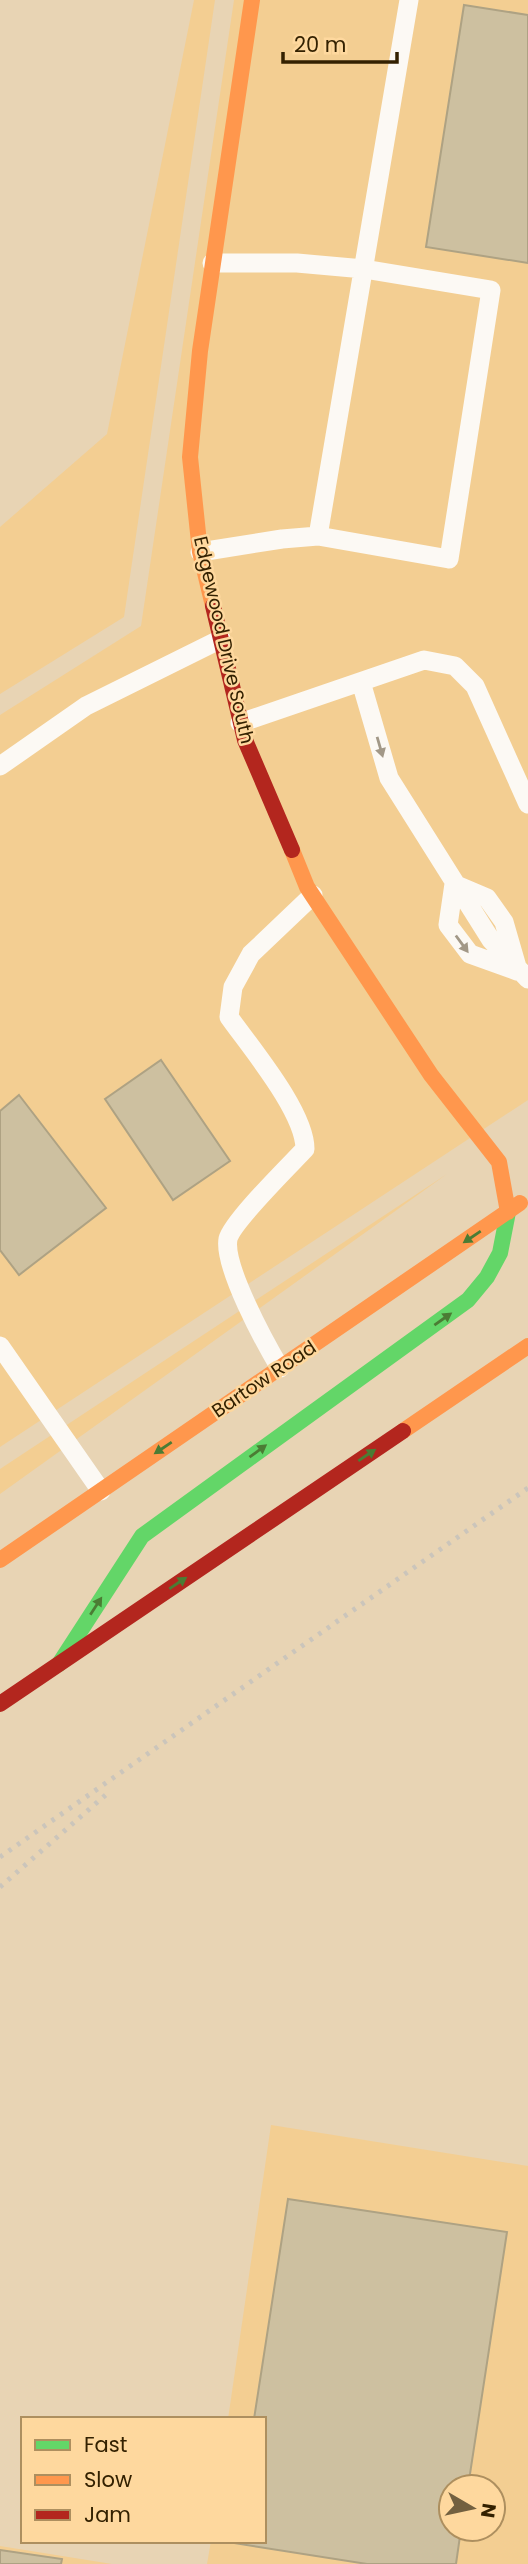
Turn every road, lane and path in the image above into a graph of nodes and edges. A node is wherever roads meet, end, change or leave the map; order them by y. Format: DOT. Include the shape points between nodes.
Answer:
graph roads {
  1 [pos="253,0"];
  2 [pos="409,0"];
  3 [pos="212,263"];
  4 [pos="364,269"];
  5 [pos="318,536"];
  6 [pos="200,552"];
  7 [pos="221,639"];
  8 [pos="361,682"];
  9 [pos="240,723"];
  10 [pos="0,766"];
  11 [pos="528,804"];
  12 [pos="454,884"];
  13 [pos="313,895"];
  14 [pos="523,975"];
  15 [pos="528,1198"];
  16 [pos="508,1212"];
  17 [pos="0,1346"];
  18 [pos="528,1346"];
  19 [pos="280,1368"];
  20 [pos="101,1491"];
  21 [pos="0,1560"];
  22 [pos="60,1664"];
  23 [pos="0,1704"];
  1 -- 3 [label="main road, Edgewood Drive South"];
  2 -- 4 [label="lane"];
  3 -- 4 [label="lane"];
  3 -- 6 [label="main road, Edgewood Drive South" via="190,457"];
  4 -- 5 [label="lane"];
  4 -- 5 [label="lane" via="491,290 449,559"];
  5 -- 6 [label="lane"];
  6 -- 7 [label="main road, Edgewood Drive South"];
  7 -- 9 [label="main road, Edgewood Drive South"];
  7 -- 10 [label="lane" via="86,706"];
  8 -- 9 [label="lane"];
  8 -- 11 [label="lane" via="424,660 455,666 475,686"];
  8 -- 12 [label="lane, one-way" via="389,778"];
  9 -- 13 [label="main road, Edgewood Drive South"];
  12 -- 14 [label="lane" via="487,898 504,922"];
  12 -- 14 [label="lane, one-way" via="448,925 470,954"];
  13 -- 16 [label="main road, Edgewood Drive South" via="431,1075 499,1162"];
  13 -- 19 [label="lane" via="251,954 233,987 229,1017 290,1105 305,1136 305,1149 228,1237 228,1255 257,1329"];
  15 -- 16 [label="main road, Bartow Road"];
  16 -- 19 [label="main road, Bartow Road, one-way"];
  22 -- 16 [label="main road, one-way" via="142,1536 468,1300 500,1253"];
  17 -- 20 [label="lane"];
  22 -- 18 [label="main road, one-way"];
  19 -- 20 [label="main road, Bartow Road, one-way"];
  20 -- 21 [label="main road, Bartow Road"];
  22 -- 23 [label="main road"];
}
